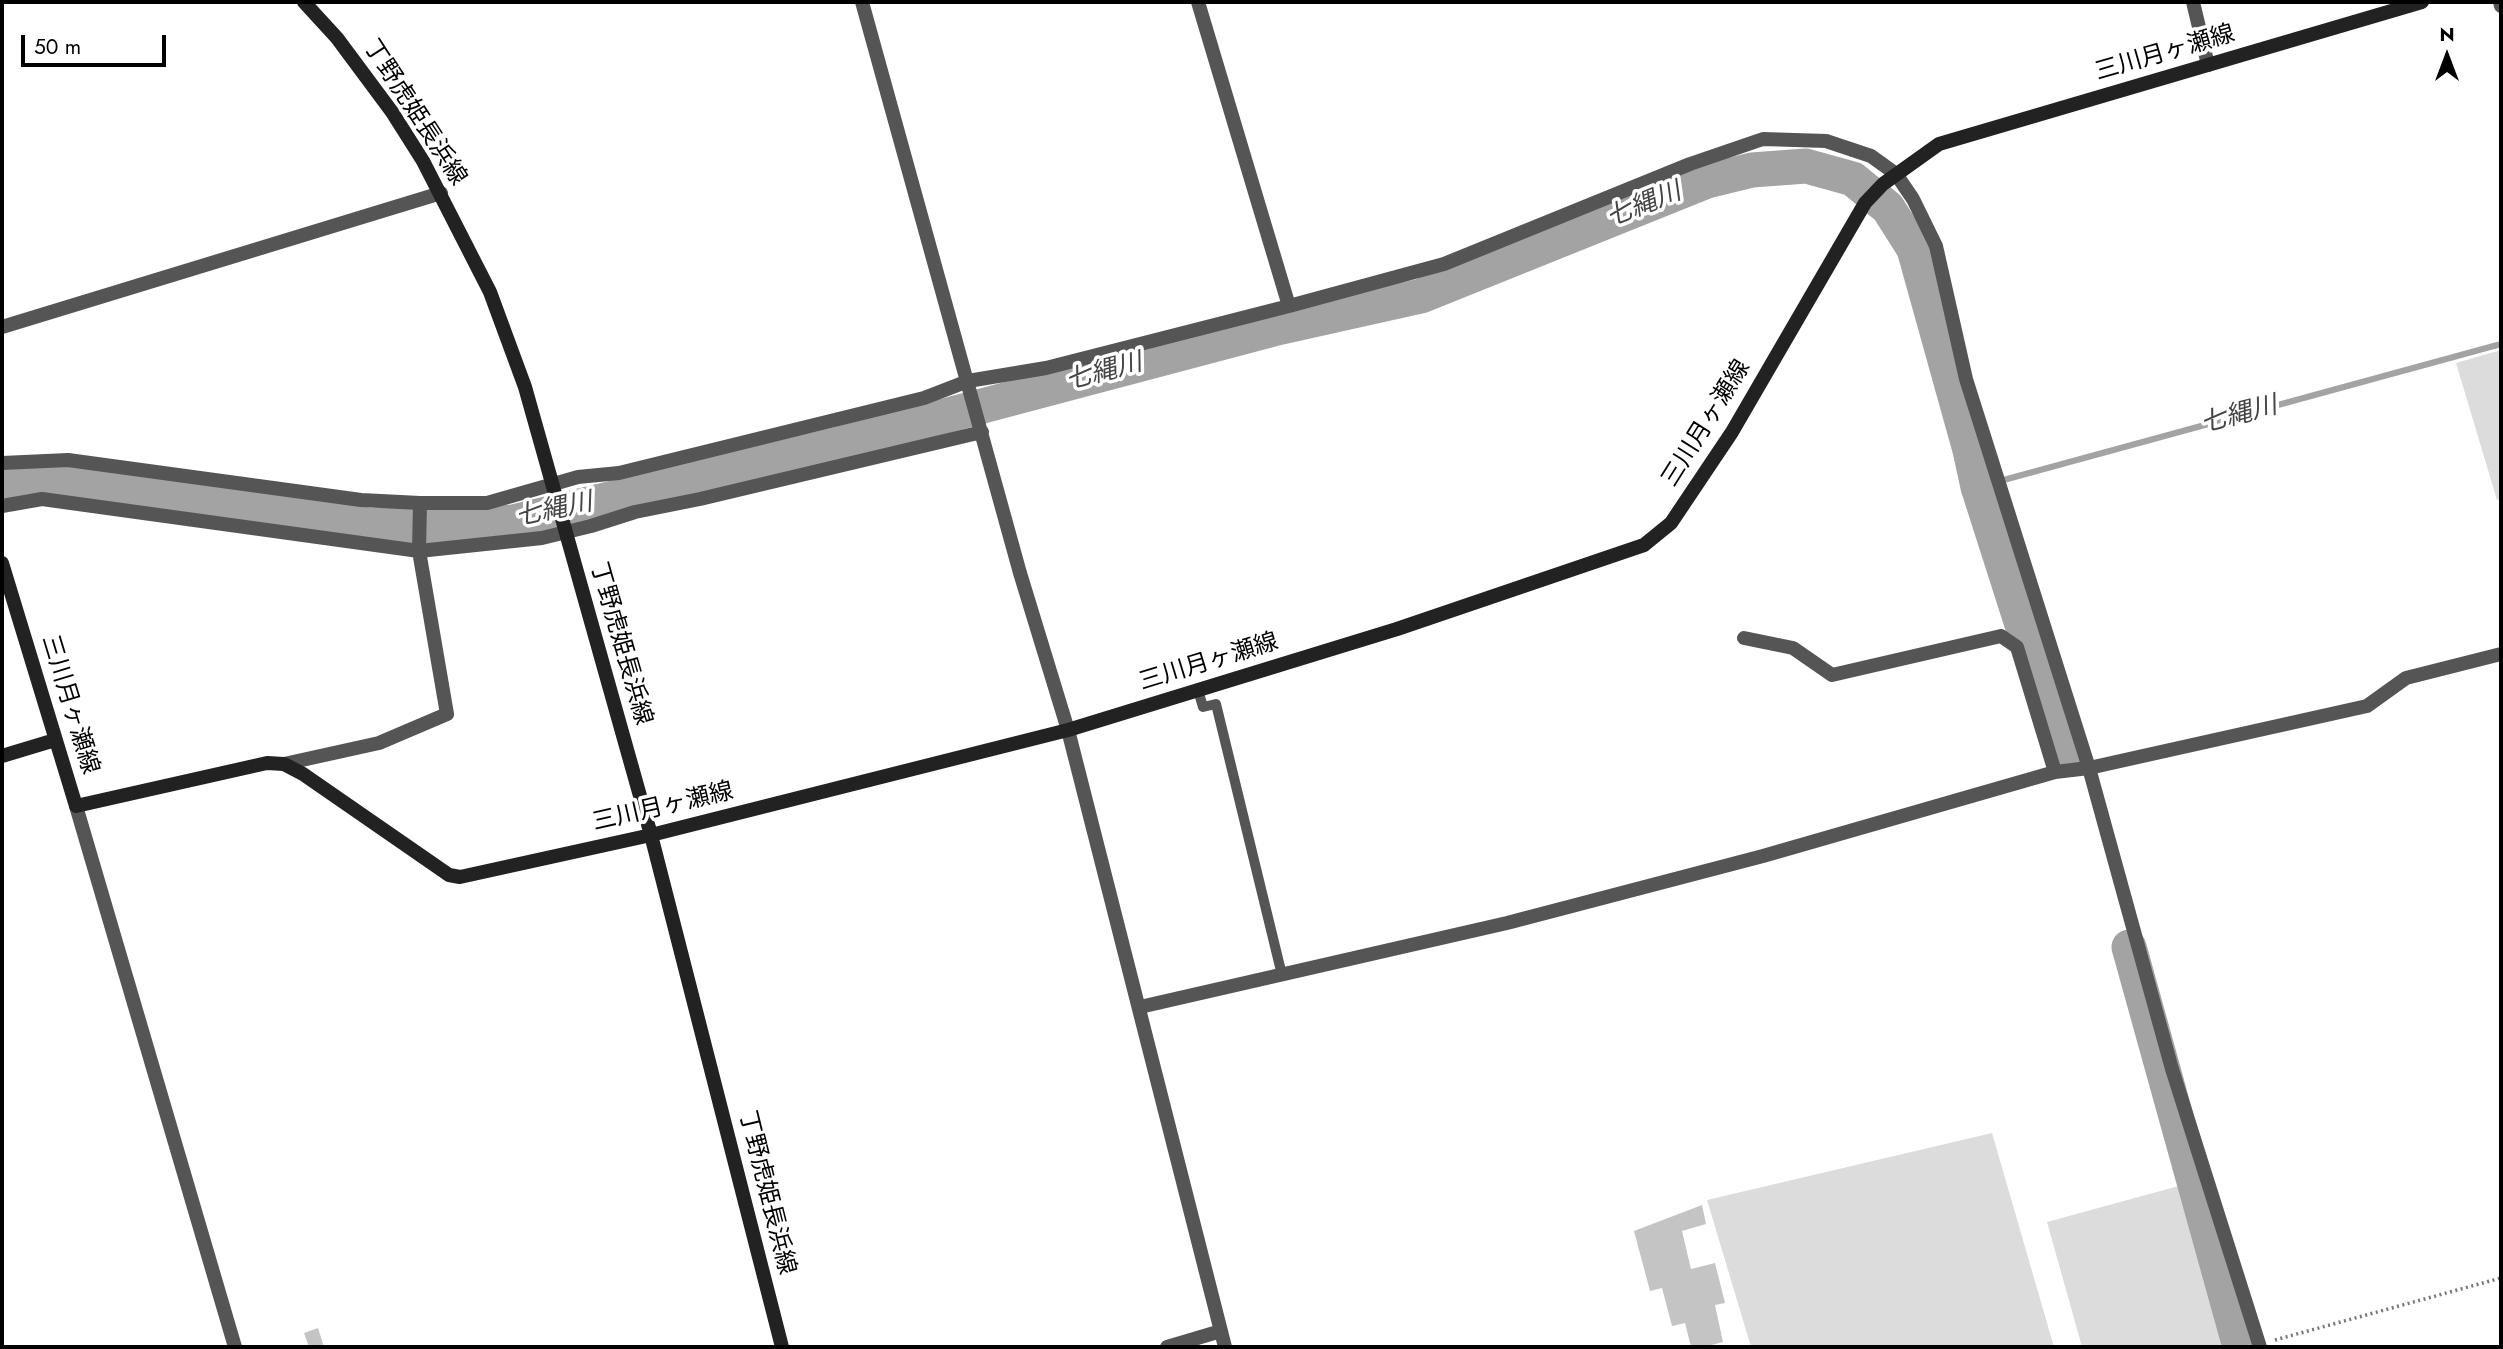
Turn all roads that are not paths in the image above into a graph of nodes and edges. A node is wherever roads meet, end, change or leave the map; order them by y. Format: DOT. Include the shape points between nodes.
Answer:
graph roads {
  1 [pos="304,2"];
  2 [pos="862,2"];
  3 [pos="1198,2"];
  4 [pos="2193,2"];
  5 [pos="2422,2"];
  6 [pos="2208,65"];
  7 [pos="1896,174"];
  8 [pos="441,193"];
  9 [pos="1289,306"];
  10 [pos="2,327"];
  11 [pos="968,381"];
  12 [pos="982,432"];
  13 [pos="2,463"];
  14 [pos="553,487"];
  15 [pos="420,503"];
  16 [pos="2,506"];
  17 [pos="564,530"];
  18 [pos="419,551"];
  19 [pos="2,563"];
  20 [pos="1744,638"];
  21 [pos="2501,654"];
  22 [pos="1198,690"];
  23 [pos="1068,730"];
  24 [pos="55,740"];
  25 [pos="2,756"];
  26 [pos="284,764"];
  27 [pos="2089,768"];
  28 [pos="2055,772"];
  29 [pos="76,806"];
  30 [pos="652,835"];
  31 [pos="1282,975"];
  32 [pos="1140,1007"];
  33 [pos="1222,1331"];
  34 [pos="2260,1346"];
  35 [pos="235,1347"];
  36 [pos="782,1347"];
  37 [pos="1167,1347"];
  38 [pos="1226,1347"];
  1 -- 8 [label="main road, 丁野虎姫長浜線" via="392,112"];
  2 -- 11 [label="street"];
  3 -- 9 [label="street"];
  4 -- 6 [label="street"];
  5 -- 6 [label="main road, 三川月ヶ瀬線"];
  6 -- 7 [label="main road, 三川月ヶ瀬線" via="1939,144"];
  7 -- 9 [label="street" via="1871,156 1826,141 1763,139 1444,264"];
  7 -- 22 [label="main road, 三川月ヶ瀬線" via="1865,203 1732,432 1671,523 1644,545 1397,629"];
  7 -- 27 [label="street" via="1936,246 1966,379"];
  8 -- 10 [label="street"];
  8 -- 14 [label="main road, 丁野虎姫長浜線" via="494,304 525,387"];
  9 -- 11 [label="street" via="1046,368"];
  11 -- 12 [label="street"];
  11 -- 14 [label="street" via="924,398 619,473 578,477"];
  12 -- 17 [label="street"];
  12 -- 23 [label="street"];
  13 -- 15 [label="street" via="68,460 361,500"];
  14 -- 15 [label="street" via="487,503"];
  14 -- 17 [label="main road, 丁野虎姫長浜線"];
  15 -- 18 [label="street"];
  16 -- 18 [label="street" via="41,499"];
  17 -- 18 [label="street" via="495,544"];
  17 -- 30 [label="main road, 丁野虎姫長浜線"];
  18 -- 26 [label="street" via="447,715 379,743"];
  19 -- 24 [label="main road, 三川月ヶ瀬線"];
  20 -- 28 [label="street" via="1793,648 1832,675 2001,636 2017,647"];
  21 -- 27 [label="street" via="2406,678 2367,706"];
  22 -- 23 [label="main road, 三川月ヶ瀬線"];
  22 -- 31 [label="lane" via="1203,707 1216,704"];
  23 -- 30 [label="main road, 三川月ヶ瀬線"];
  23 -- 32 [label="street"];
  24 -- 25 [label="main road"];
  24 -- 29 [label="main road, 三川月ヶ瀬線"];
  26 -- 29 [label="main road, 三川月ヶ瀬線" via="267,763"];
  26 -- 30 [label="main road, 三川月ヶ瀬線" via="449,875 460,877"];
  27 -- 28 [label="street"];
  27 -- 34 [label="street" via="2172,1069"];
  28 -- 31 [label="street" via="1763,856 1507,923"];
  29 -- 35 [label="street"];
  30 -- 36 [label="main road, 丁野虎姫長浜線"];
  31 -- 32 [label="street"];
  32 -- 33 [label="street"];
  33 -- 37 [label="street"];
  33 -- 38 [label="street"];
}
